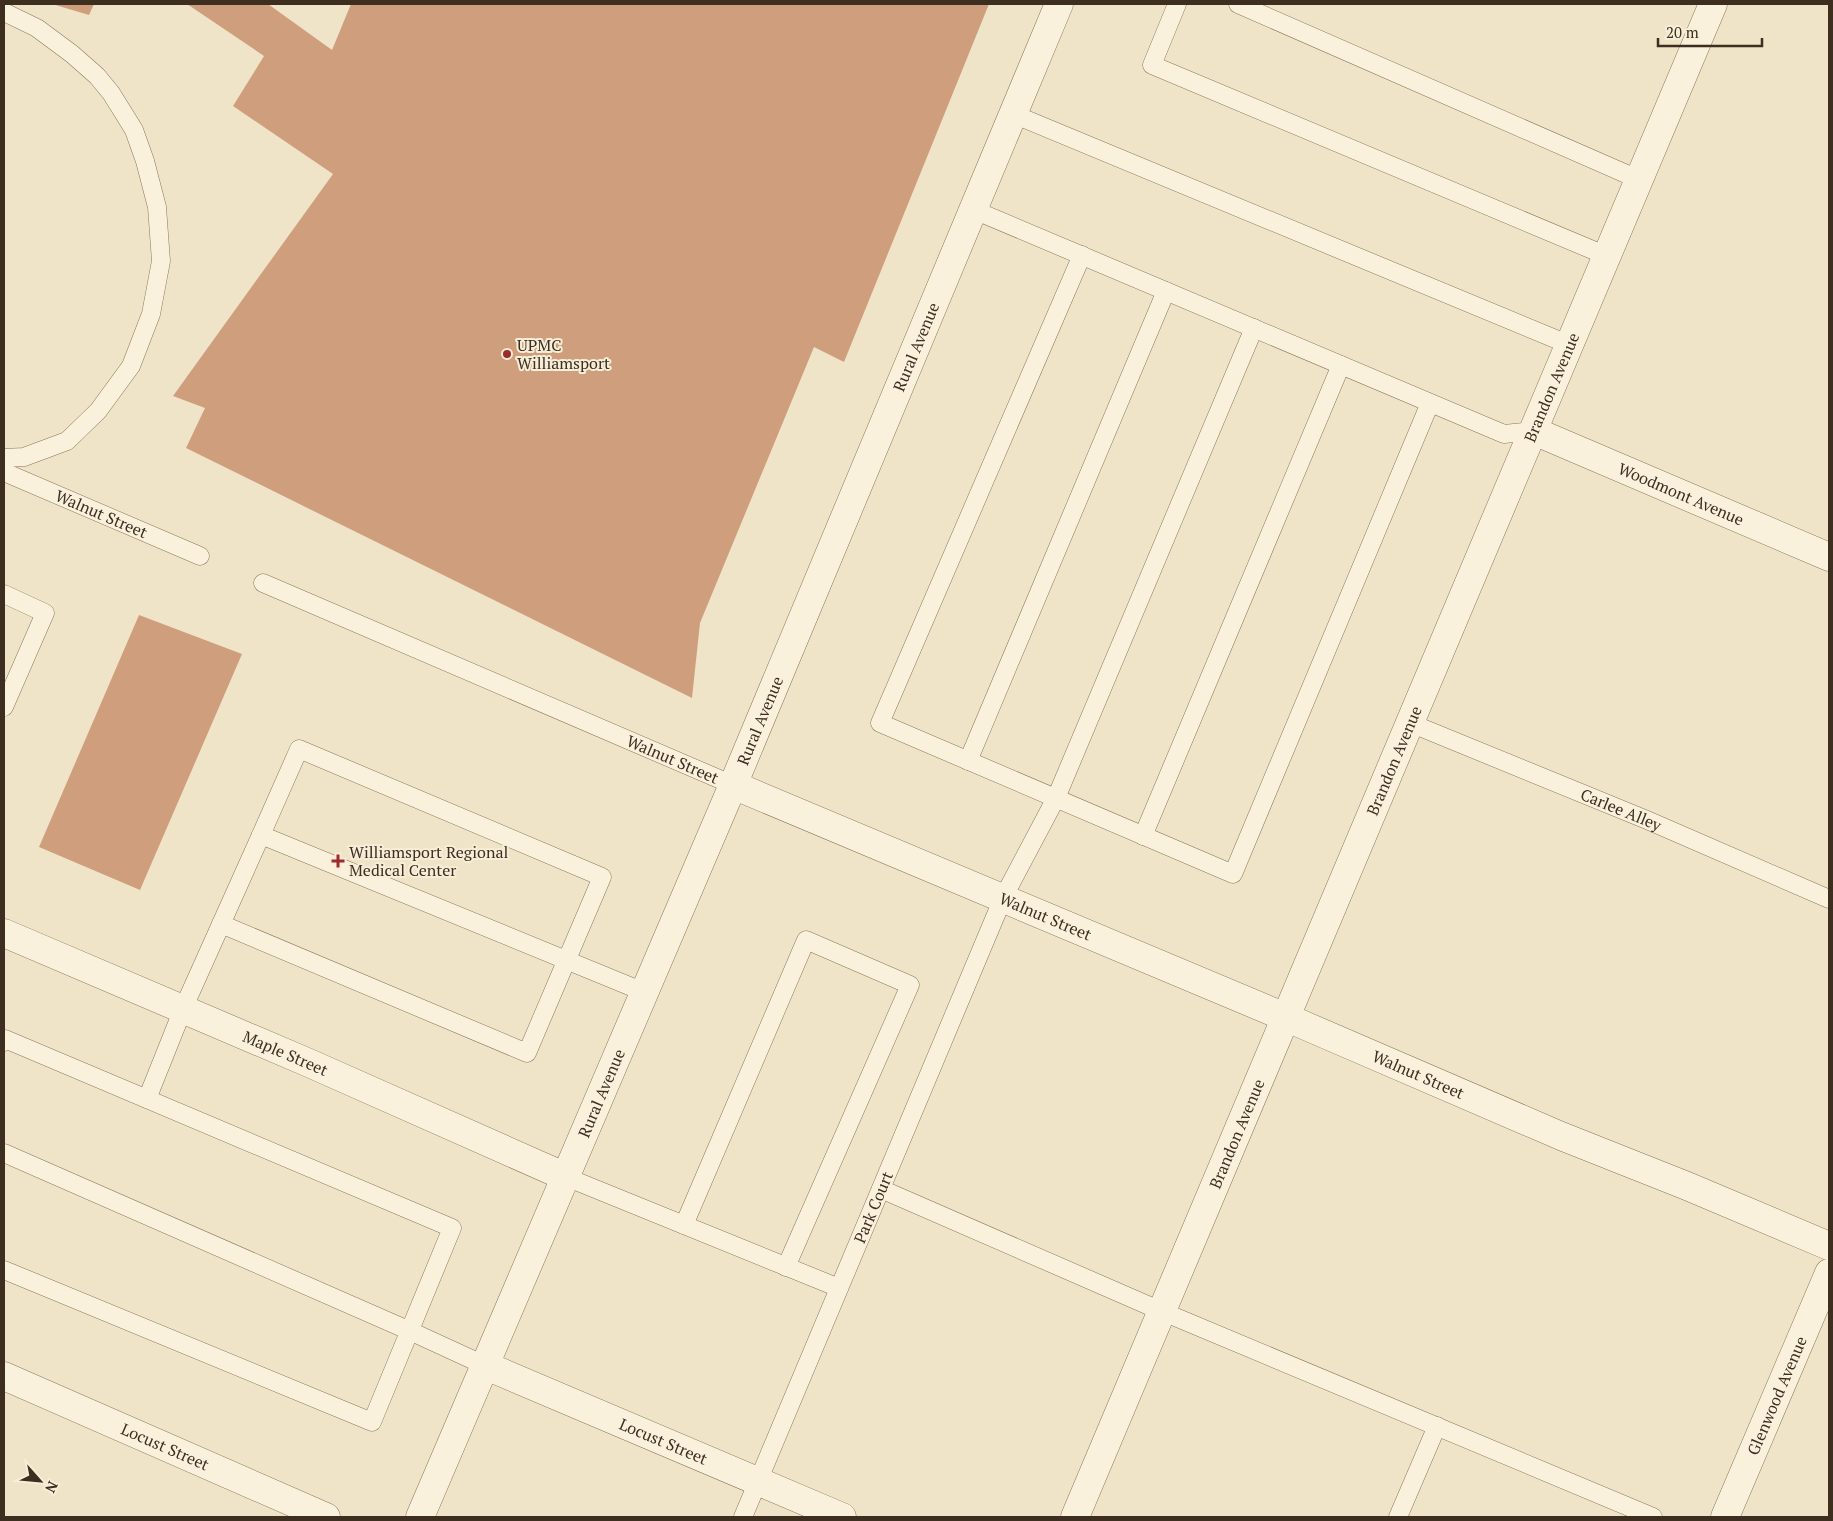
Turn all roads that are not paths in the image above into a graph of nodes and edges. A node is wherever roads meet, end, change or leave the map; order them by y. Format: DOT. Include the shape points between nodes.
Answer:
graph roads {
  1 [pos="1059,4"];
  2 [pos="1177,4"];
  3 [pos="1238,4"];
  4 [pos="1713,4"];
  5 [pos="4,12"];
  6 [pos="1014,114"];
  7 [pos="1640,180"];
  8 [pos="974,210"];
  9 [pos="1082,255"];
  10 [pos="1607,256"];
  11 [pos="1166,291"];
  12 [pos="1254,328"];
  13 [pos="1570,344"];
  14 [pos="1341,365"];
  15 [pos="1430,403"];
  16 [pos="1534,431"];
  17 [pos="4,458"];
  18 [pos="4,472"];
  19 [pos="200,556"];
  20 [pos="1829,557"];
  21 [pos="263,583"];
  22 [pos="4,594"];
  23 [pos="4,707"];
  24 [pos="1410,723"];
  25 [pos="968,761"];
  26 [pos="733,785"];
  27 [pos="1056,798"];
  28 [pos="260,835"];
  29 [pos="1143,836"];
  30 [pos="1004,898"];
  31 [pos="1829,899"];
  32 [pos="221,924"];
  33 [pos="4,933"];
  34 [pos="567,961"];
  35 [pos="644,992"];
  36 [pos="183,1009"];
  37 [pos="1286,1016"];
  38 [pos="4,1042"];
  39 [pos="146,1099"];
  40 [pos="4,1153"];
  41 [pos="566,1176"];
  42 [pos="881,1189"];
  43 [pos="684,1225"];
  44 [pos="1829,1246"];
  45 [pos="786,1267"];
  46 [pos="4,1270"];
  47 [pos="1829,1273"];
  48 [pos="839,1288"];
  49 [pos="1161,1311"];
  50 [pos="410,1331"];
  51 [pos="484,1365"];
  52 [pos="4,1376"];
  53 [pos="1436,1426"];
  54 [pos="757,1482"];
  55 [pos="326,1517"];
  56 [pos="420,1517"];
  57 [pos="743,1517"];
  58 [pos="842,1517"];
  59 [pos="1075,1517"];
  60 [pos="1398,1517"];
  61 [pos="1653,1517"];
  62 [pos="1725,1517"];
  1 -- 6 [label="street, Rural Avenue"];
  2 -- 10 [label="lane" via="1152,65"];
  3 -- 7 [label="lane"];
  4 -- 7 [label="street, Brandon Avenue"];
  5 -- 17 [label="lane" via="37,28 72,54 111,93 134,130 145,161 157,207 162,261 151,314 132,366 98,411 67,441 24,457"];
  6 -- 8 [label="street, Rural Avenue"];
  6 -- 13 [label="lane"];
  7 -- 10 [label="street, Brandon Avenue"];
  8 -- 9 [label="lane"];
  8 -- 26 [label="street, Rural Avenue"];
  9 -- 11 [label="lane"];
  9 -- 25 [label="lane" via="880,723"];
  10 -- 13 [label="street, Brandon Avenue"];
  11 -- 12 [label="lane"];
  11 -- 25 [label="lane"];
  12 -- 14 [label="lane"];
  12 -- 27 [label="lane, Park Court"];
  13 -- 16 [label="street, Brandon Avenue"];
  14 -- 15 [label="lane"];
  14 -- 29 [label="lane"];
  15 -- 16 [label="lane" via="1504,434"];
  15 -- 29 [label="lane" via="1233,874"];
  16 -- 20 [label="street, Woodmont Avenue"];
  16 -- 24 [label="street, Brandon Avenue"];
  18 -- 19 [label="lane, Walnut Street"];
  21 -- 26 [label="lane, Walnut Street"];
  22 -- 23 [label="lane" via="45,613"];
  24 -- 31 [label="lane, Carlee Alley"];
  24 -- 37 [label="street, Brandon Avenue"];
  25 -- 27 [label="lane"];
  26 -- 30 [label="street, Walnut Street"];
  26 -- 35 [label="street, Rural Avenue"];
  27 -- 29 [label="lane"];
  27 -- 30 [label="lane, Park Court"];
  28 -- 32 [label="lane"];
  28 -- 34 [label="lane"];
  28 -- 34 [label="lane" via="299,749 602,877"];
  30 -- 37 [label="street, Walnut Street"];
  30 -- 42 [label="lane, Park Court"];
  32 -- 34 [label="lane" via="527,1053"];
  32 -- 36 [label="lane"];
  33 -- 36 [label="street, Maple Street"];
  34 -- 35 [label="lane"];
  35 -- 41 [label="street, Rural Avenue"];
  36 -- 39 [label="lane"];
  36 -- 41 [label="street, Maple Street"];
  37 -- 44 [label="street, Walnut Street" via="1552,1132"];
  37 -- 49 [label="street, Brandon Avenue"];
  38 -- 39 [label="lane" via="5,1039"];
  39 -- 50 [label="lane" via="452,1228"];
  40 -- 50 [label="lane"];
  41 -- 43 [label="lane"];
  41 -- 51 [label="street, Rural Avenue"];
  42 -- 48 [label="lane, Park Court"];
  42 -- 49 [label="lane"];
  43 -- 45 [label="lane"];
  43 -- 45 [label="lane" via="806,940 910,985"];
  45 -- 48 [label="lane"];
  46 -- 50 [label="lane" via="372,1422"];
  47 -- 62 [label="street, Glenwood Avenue"];
  48 -- 54 [label="lane, Park Court"];
  49 -- 53 [label="lane"];
  49 -- 59 [label="street, Brandon Avenue"];
  50 -- 51 [label="lane"];
  51 -- 54 [label="street, Locust Street"];
  51 -- 56 [label="street, Rural Avenue"];
  52 -- 55 [label="street, Locust Street"];
  53 -- 60 [label="lane"];
  53 -- 61 [label="lane"];
  54 -- 57 [label="lane, Park Court"];
  54 -- 58 [label="street, Locust Street"];
}
